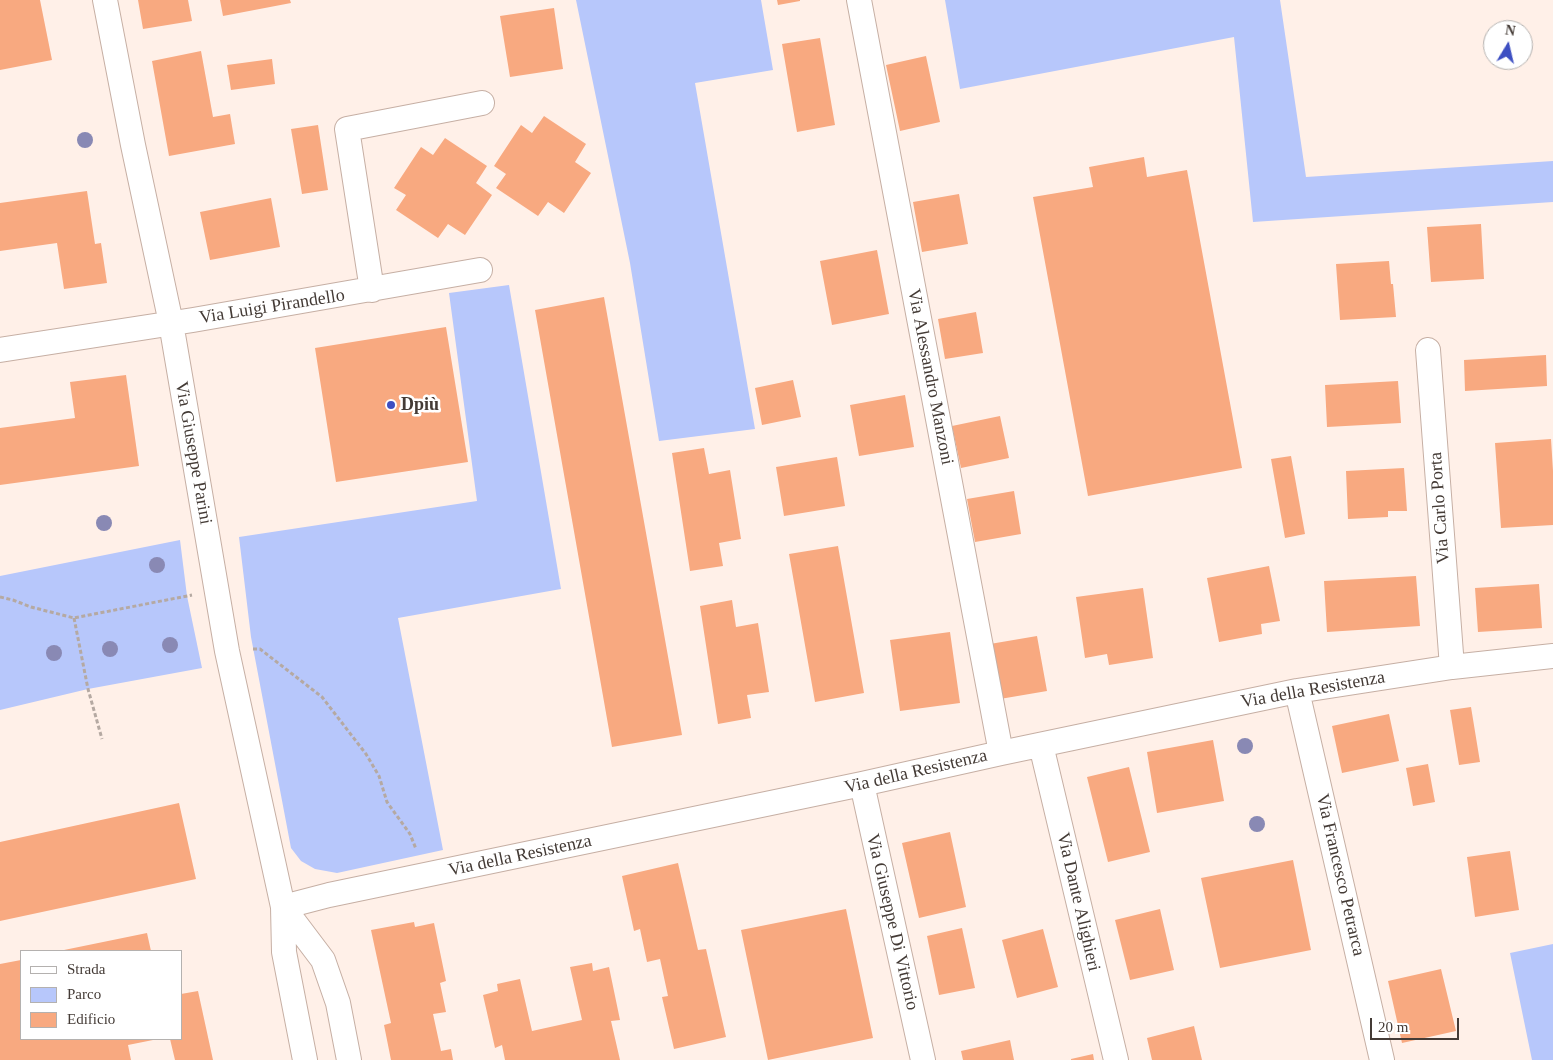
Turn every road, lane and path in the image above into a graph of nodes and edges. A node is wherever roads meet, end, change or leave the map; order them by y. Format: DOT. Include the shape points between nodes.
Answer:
graph roads {
  1 [pos="105,0"];
  2 [pos="859,0"];
  3 [pos="482,103"];
  4 [pos="480,270"];
  5 [pos="372,290"];
  6 [pos="171,323"];
  7 [pos="0,350"];
  8 [pos="1428,350"];
  9 [pos="217,591"];
  10 [pos="0,597"];
  11 [pos="74,618"];
  12 [pos="227,650"];
  13 [pos="1553,656"];
  14 [pos="1452,667"];
  15 [pos="1297,691"];
  16 [pos="102,739"];
  17 [pos="1041,745"];
  18 [pos="1001,753"];
  19 [pos="862,784"];
  20 [pos="428,876"];
  21 [pos="283,906"];
  22 [pos="305,1060"];
  23 [pos="349,1060"];
  24 [pos="923,1060"];
  25 [pos="1116,1060"];
  26 [pos="1382,1060"];
  1 -- 6 [label="street, Via Giuseppe Parini"];
  2 -- 18 [label="street, Via Alessandro Manzoni"];
  3 -- 5 [label="street" via="346,129"];
  4 -- 5 [label="street, Via Luigi Pirandello"];
  5 -- 6 [label="street, Via Luigi Pirandello"];
  6 -- 7 [label="street, Via Luigi Pirandello"];
  6 -- 9 [label="street, Via Giuseppe Parini"];
  8 -- 14 [label="street, Via Carlo Porta"];
  9 -- 11 [label="path"];
  9 -- 12 [label="street, Via Giuseppe Parini"];
  10 -- 11 [label="path"];
  11 -- 16 [label="path" via="88,690"];
  12 -- 20 [label="path" via="260,649 322,696 379,776 387,802 410,834"];
  12 -- 21 [label="street, Via Giuseppe Parini"];
  13 -- 14 [label="street, Via della Resistenza"];
  14 -- 15 [label="street, Via della Resistenza"];
  15 -- 17 [label="street, Via della Resistenza"];
  15 -- 26 [label="street, Via Francesco Petrarca"];
  17 -- 18 [label="street, Via della Resistenza"];
  17 -- 25 [label="street, Via Dante Alighieri"];
  18 -- 19 [label="street, Via della Resistenza"];
  19 -- 20 [label="street, Via della Resistenza"];
  19 -- 24 [label="street, Via Giuseppe Di Vittorio"];
  20 -- 21 [label="street, Via della Resistenza"];
  21 -- 22 [label="street, Via Giuseppe Parini" via="284,952"];
  21 -- 23 [label="street, Via Giuseppe Parini" via="323,960 338,1003"];
}
